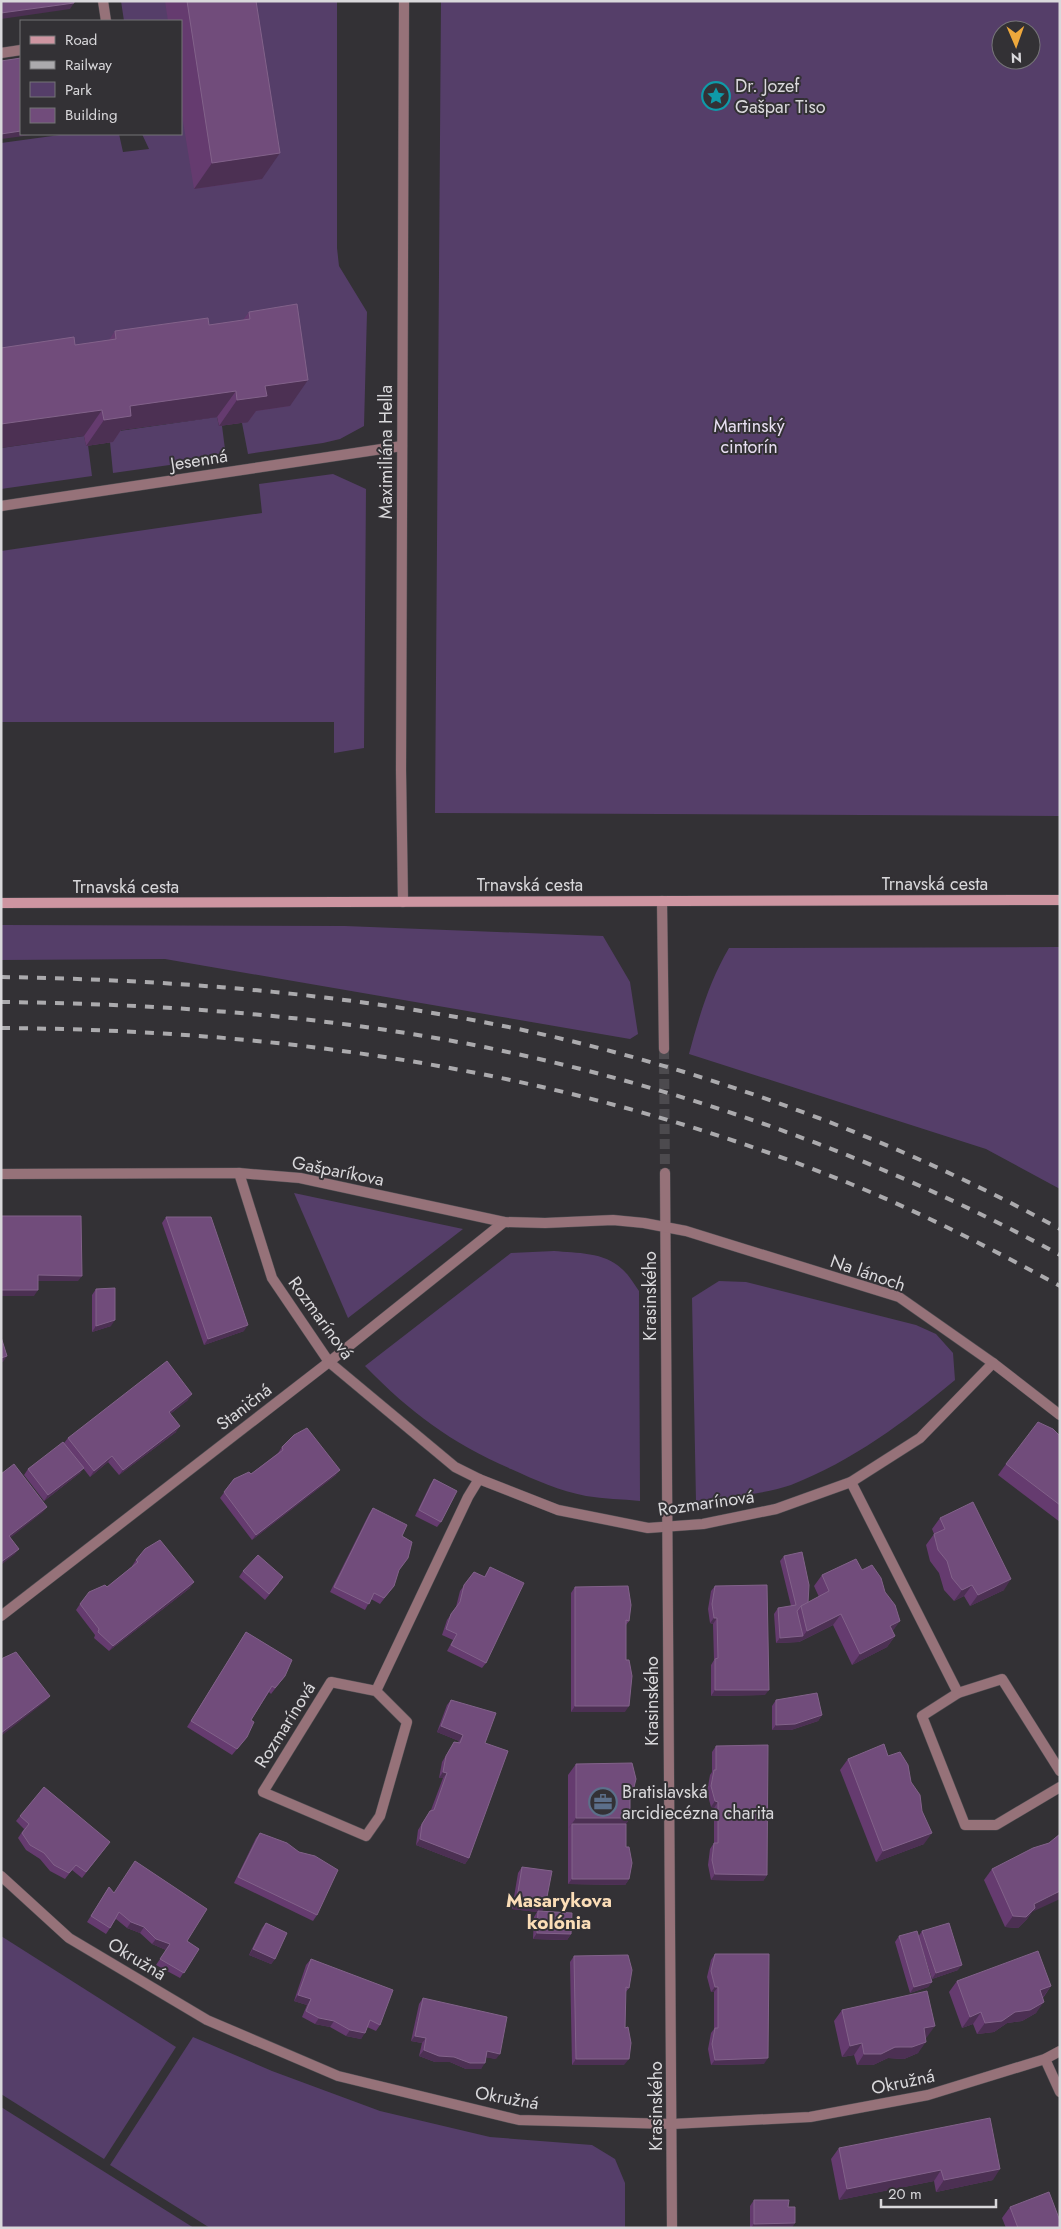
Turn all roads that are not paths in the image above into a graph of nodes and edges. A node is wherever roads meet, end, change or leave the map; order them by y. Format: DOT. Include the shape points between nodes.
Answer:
graph roads {
  1 [pos="103,1"];
  2 [pos="404,1"];
  3 [pos="106,20"];
  4 [pos="20,50"];
  5 [pos="1,53"];
  6 [pos="402,446"];
  7 [pos="1,506"];
  8 [pos="1060,900"];
  9 [pos="662,901"];
  10 [pos="403,902"];
  11 [pos="1,903"];
  12 [pos="664,1049"];
  13 [pos="665,1173"];
  14 [pos="1,1174"];
  15 [pos="239,1174"];
  16 [pos="504,1222"];
  17 [pos="665,1228"];
  18 [pos="329,1362"];
  19 [pos="993,1363"];
  20 [pos="1060,1414"];
  21 [pos="479,1479"];
  22 [pos="851,1482"];
  23 [pos="667,1527"];
  24 [pos="1,1616"];
  25 [pos="376,1690"];
  26 [pos="958,1693"];
  27 [pos="1060,1771"];
  28 [pos="1060,1787"];
  29 [pos="1,1876"];
  30 [pos="1060,2051"];
  31 [pos="1045,2059"];
  32 [pos="1060,2092"];
  33 [pos="672,2124"];
  34 [pos="672,2228"];
  1 -- 3 [label="street"];
  2 -- 6 [label="street, Maximiliána Hella"];
  4 -- 5 [label="street"];
  6 -- 7 [label="street, Jesenná"];
  6 -- 10 [label="street, Maximiliána Hella"];
  8 -- 9 [label="main road, Trnavská cesta"];
  9 -- 10 [label="main road, Trnavská cesta"];
  9 -- 12 [label="street"];
  10 -- 11 [label="main road, Trnavská cesta"];
  13 -- 17 [label="street, Krasinského"];
  14 -- 15 [label="street, Gašparíkova"];
  15 -- 16 [label="street, Gašparíkova" via="300,1178"];
  15 -- 18 [label="street, Rozmarínová" via="272,1278"];
  16 -- 17 [label="street, Gašparíkova" via="613,1220 644,1222"];
  16 -- 18 [label="street, Staničná"];
  17 -- 19 [label="street, Na lánoch" via="686,1231 898,1297"];
  17 -- 23 [label="street, Krasinského"];
  18 -- 21 [label="street, Rozmarínová" via="455,1467"];
  18 -- 24 [label="street, Staničná"];
  19 -- 20 [label="street, Na lánoch"];
  19 -- 22 [label="street, Rozmarínová" via="920,1438"];
  21 -- 23 [label="street, Rozmarínová" via="558,1510 648,1528"];
  21 -- 25 [label="street"];
  22 -- 23 [label="street, Rozmarínová" via="776,1509 704,1524"];
  22 -- 26 [label="street"];
  23 -- 33 [label="street, Krasinského"];
  25 -- 25 [label="street, Rozmarínová" via="331,1682 263,1792 366,1836 380,1816 407,1722"];
  26 -- 27 [label="street" via="1002,1679"];
  26 -- 28 [label="street" via="922,1716 965,1824 996,1825"];
  29 -- 33 [label="street, Okružná" via="69,1938 207,2020 338,2076 519,2120"];
  30 -- 31 [label="street, Okružná"];
  31 -- 32 [label="street"];
  31 -- 33 [label="street, Okružná" via="928,2095 810,2117"];
  33 -- 34 [label="street, Krasinského"];
}
